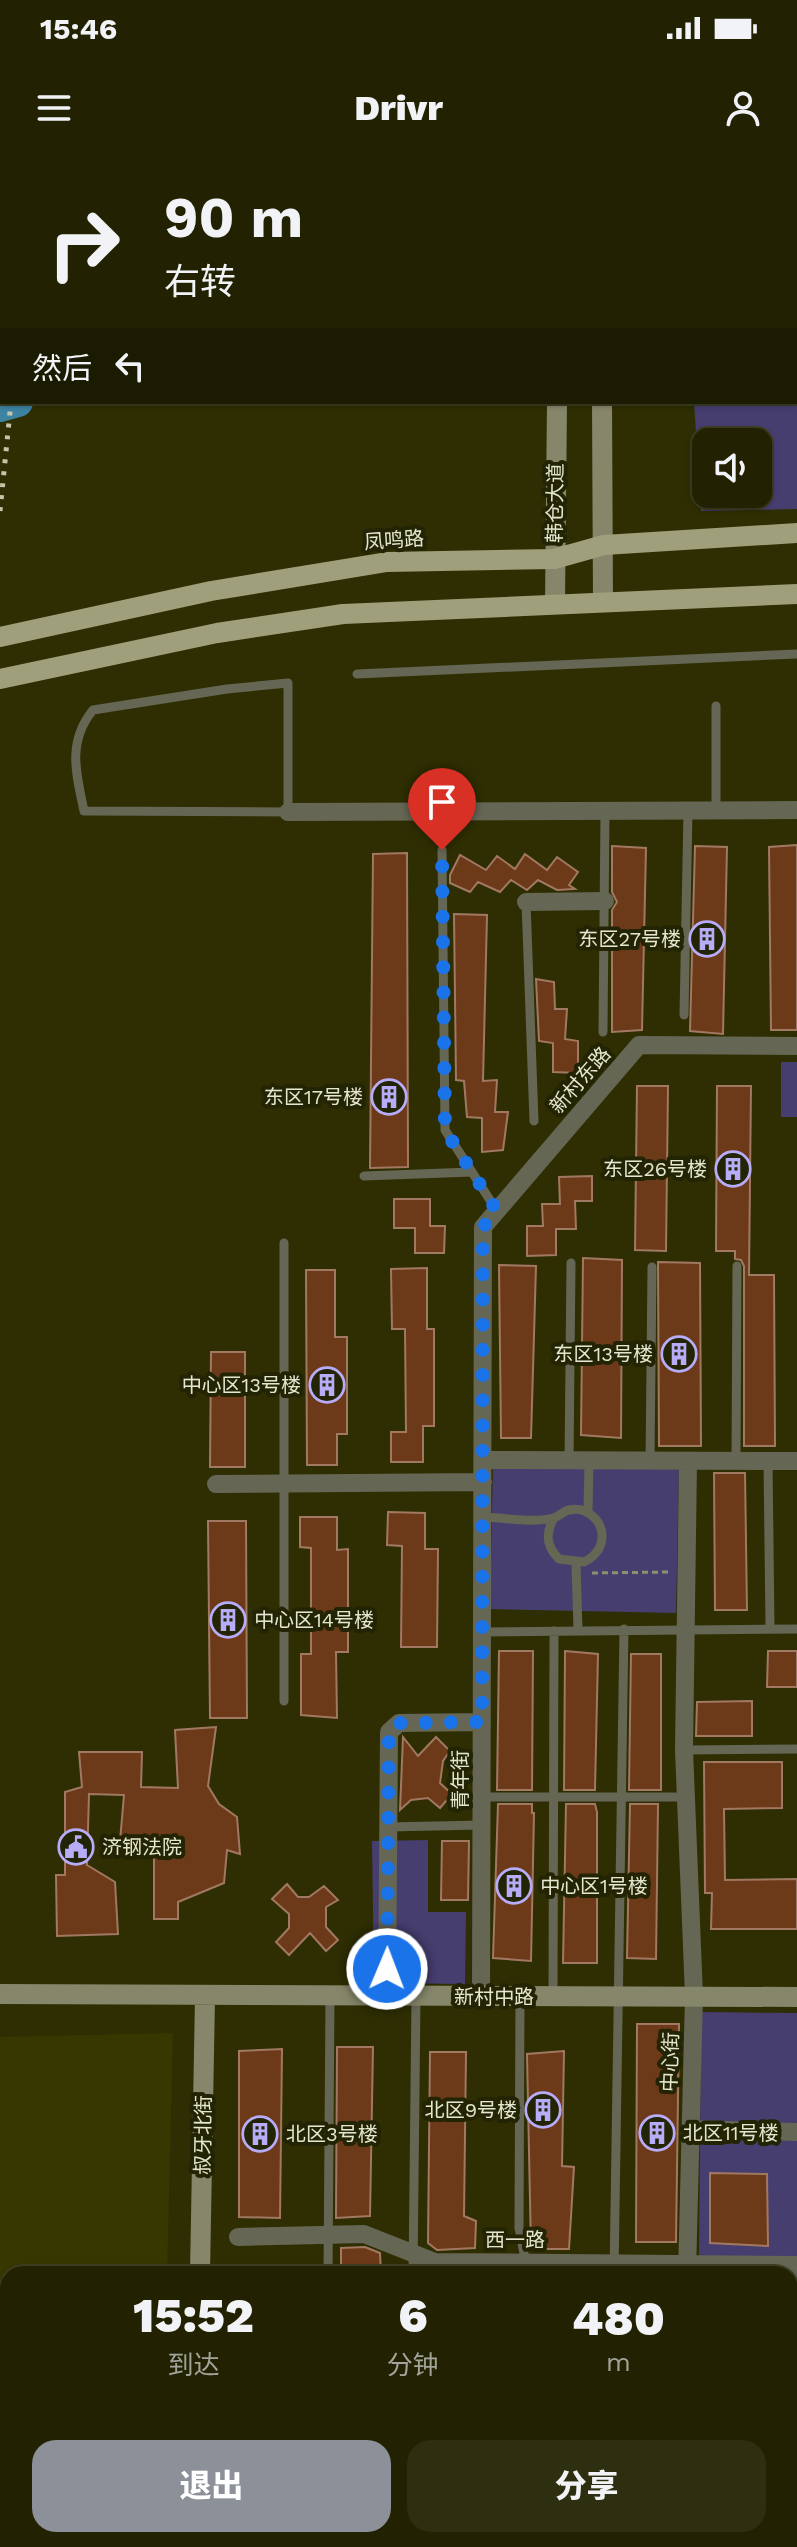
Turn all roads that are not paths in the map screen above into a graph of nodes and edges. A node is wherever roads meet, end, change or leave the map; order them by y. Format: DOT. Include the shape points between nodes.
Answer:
graph roads {
  1 [pos="557,404"];
  2 [pos="602,404"];
  3 [pos="797,533"];
  4 [pos="604,545"];
  5 [pos="554,559"];
  6 [pos="797,594"];
  7 [pos="603,602"];
  8 [pos="555,604"];
  9 [pos="0,637"];
  10 [pos="797,654"];
  11 [pos="357,674"];
  12 [pos="0,679"];
  13 [pos="716,706"];
  14 [pos="797,810"];
  15 [pos="605,811"];
  16 [pos="688,811"];
  17 [pos="716,811"];
  18 [pos="288,812"];
  19 [pos="442,850"];
  20 [pos="605,901"];
  21 [pos="526,902"];
  22 [pos="684,1015"];
  23 [pos="603,1032"];
  24 [pos="797,1046"];
  25 [pos="534,1121"];
  26 [pos="472,1172"];
  27 [pos="364,1176"];
  28 [pos="497,1211"];
  29 [pos="483,1227"];
  30 [pos="284,1243"];
  31 [pos="571,1263"];
  32 [pos="737,1266"];
  33 [pos="652,1267"];
  34 [pos="483,1460"];
  35 [pos="569,1461"];
  36 [pos="797,1461"];
  37 [pos="589,1462"];
  38 [pos="736,1462"];
  39 [pos="768,1462"];
  40 [pos="650,1463"];
  41 [pos="688,1463"];
  42 [pos="483,1482"];
  43 [pos="216,1484"];
  44 [pos="286,1484"];
  45 [pos="588,1512"];
  46 [pos="484,1517"];
  47 [pos="554,1518"];
  48 [pos="576,1569"];
  49 [pos="685,1628"];
  50 [pos="770,1628"];
  51 [pos="624,1629"];
  52 [pos="797,1629"];
  53 [pos="578,1630"];
  54 [pos="554,1631"];
  55 [pos="484,1632"];
  56 [pos="284,1701"];
  57 [pos="482,1722"];
  58 [pos="797,1749"];
  59 [pos="684,1750"];
  60 [pos="622,1796"];
  61 [pos="482,1797"];
  62 [pos="554,1797"];
  63 [pos="686,1797"];
  64 [pos="482,1825"];
  65 [pos="388,1827"];
  66 [pos="0,1994"];
  67 [pos="619,1996"];
  68 [pos="694,1996"];
  69 [pos="205,1997"];
  70 [pos="330,1997"];
  71 [pos="387,1997"];
  72 [pos="416,1997"];
  73 [pos="481,1997"];
  74 [pos="520,1997"];
  75 [pos="553,1997"];
  76 [pos="797,1997"];
  77 [pos="690,2129"];
  78 [pos="797,2132"];
  79 [pos="327,2234"];
  80 [pos="238,2237"];
  81 [pos="414,2254"];
  82 [pos="795,2265"];
  83 [pos="200,2266"];
  84 [pos="328,2266"];
  85 [pos="413,2266"];
  86 [pos="497,2266"];
  87 [pos="528,2266"];
  88 [pos="614,2266"];
  89 [pos="687,2266"];
  90 [pos="759,2266"];
  1 -- 5 [label="street, 韩仓大道"];
  2 -- 4 [label="street"];
  3 -- 4 [label="main road, 凤鸣路"];
  4 -- 5 [label="main road, 凤鸣路"];
  4 -- 7 [label="street"];
  5 -- 8 [label="street, 韩仓大道"];
  5 -- 9 [label="main road, 凤鸣路" via="387,562 211,591"];
  6 -- 7 [label="main road"];
  7 -- 8 [label="main road"];
  8 -- 12 [label="main road" via="343,614 217,633"];
  10 -- 11 [label="lane"];
  13 -- 17 [label="lane"];
  14 -- 17 [label="street"];
  15 -- 16 [label="street"];
  15 -- 18 [label="street"];
  15 -- 20 [label="lane"];
  16 -- 17 [label="street"];
  16 -- 22 [label="lane"];
  18 -- 18 [label="lane" via="288,683 93,710 78,728 76,771 84,811"];
  19 -- 26 [label="lane" via="445,1130"];
  20 -- 21 [label="street"];
  20 -- 23 [label="lane"];
  21 -- 25 [label="lane"];
  24 -- 28 [label="street, 新村东路" via="639,1045"];
  26 -- 27 [label="lane"];
  26 -- 28 [label="lane"];
  28 -- 29 [label="street, 新村东路"];
  29 -- 34 [label="street, 青年街"];
  30 -- 44 [label="lane"];
  31 -- 35 [label="lane"];
  32 -- 38 [label="lane"];
  33 -- 40 [label="lane"];
  34 -- 35 [label="street"];
  34 -- 42 [label="street, 青年街"];
  35 -- 37 [label="street"];
  36 -- 39 [label="street"];
  37 -- 40 [label="street"];
  37 -- 45 [label="lane"];
  38 -- 39 [label="street"];
  38 -- 41 [label="street"];
  39 -- 50 [label="lane"];
  40 -- 41 [label="street"];
  41 -- 49 [label="street, 中心街"];
  42 -- 44 [label="street"];
  42 -- 46 [label="street, 青年街"];
  43 -- 44 [label="street"];
  44 -- 56 [label="lane"];
  45 -- 47 [label="lane" via="570,1510"];
  45 -- 48 [label="lane" via="600,1525 601,1543"];
  46 -- 47 [label="lane"];
  46 -- 55 [label="street, 青年街"];
  47 -- 48 [label="lane" via="549,1544 559,1559"];
  48 -- 53 [label="lane"];
  49 -- 50 [label="lane"];
  49 -- 51 [label="lane"];
  49 -- 59 [label="street, 中心街"];
  50 -- 52 [label="lane"];
  51 -- 53 [label="lane"];
  51 -- 60 [label="lane"];
  53 -- 54 [label="lane"];
  54 -- 55 [label="lane"];
  54 -- 62 [label="lane"];
  55 -- 57 [label="street, 青年街"];
  57 -- 61 [label="street, 青年街"];
  57 -- 65 [label="street" via="399,1723 389,1732"];
  58 -- 59 [label="lane"];
  59 -- 63 [label="street, 中心街"];
  60 -- 62 [label="lane"];
  60 -- 63 [label="lane"];
  60 -- 67 [label="lane"];
  61 -- 62 [label="lane"];
  61 -- 64 [label="street, 青年街"];
  62 -- 75 [label="lane"];
  63 -- 68 [label="street, 中心街"];
  64 -- 65 [label="lane"];
  64 -- 73 [label="street, 青年街"];
  65 -- 71 [label="street"];
  66 -- 69 [label="street, 新村中路"];
  67 -- 68 [label="street, 新村中路"];
  67 -- 75 [label="street, 新村中路"];
  67 -- 88 [label="lane"];
  68 -- 76 [label="street, 新村中路"];
  68 -- 77 [label="street, 中心街"];
  69 -- 70 [label="street, 新村中路"];
  69 -- 83 [label="street, 叔牙北街"];
  70 -- 71 [label="street, 新村中路"];
  70 -- 79 [label="lane"];
  71 -- 72 [label="street, 新村中路"];
  72 -- 73 [label="street, 新村中路"];
  72 -- 81 [label="lane"];
  73 -- 74 [label="street, 新村中路"];
  74 -- 75 [label="street, 新村中路"];
  74 -- 87 [label="lane" via="519,2228"];
  77 -- 78 [label="street"];
  77 -- 89 [label="street, 中心街"];
  79 -- 80 [label="street, 西一路"];
  79 -- 81 [label="street, 西一路" via="364,2234"];
  79 -- 84 [label="lane"];
  81 -- 85 [label="lane"];
  81 -- 86 [label="street, 西一路" via="435,2262"];
  82 -- 90 [label="street, 西一路"];
}
